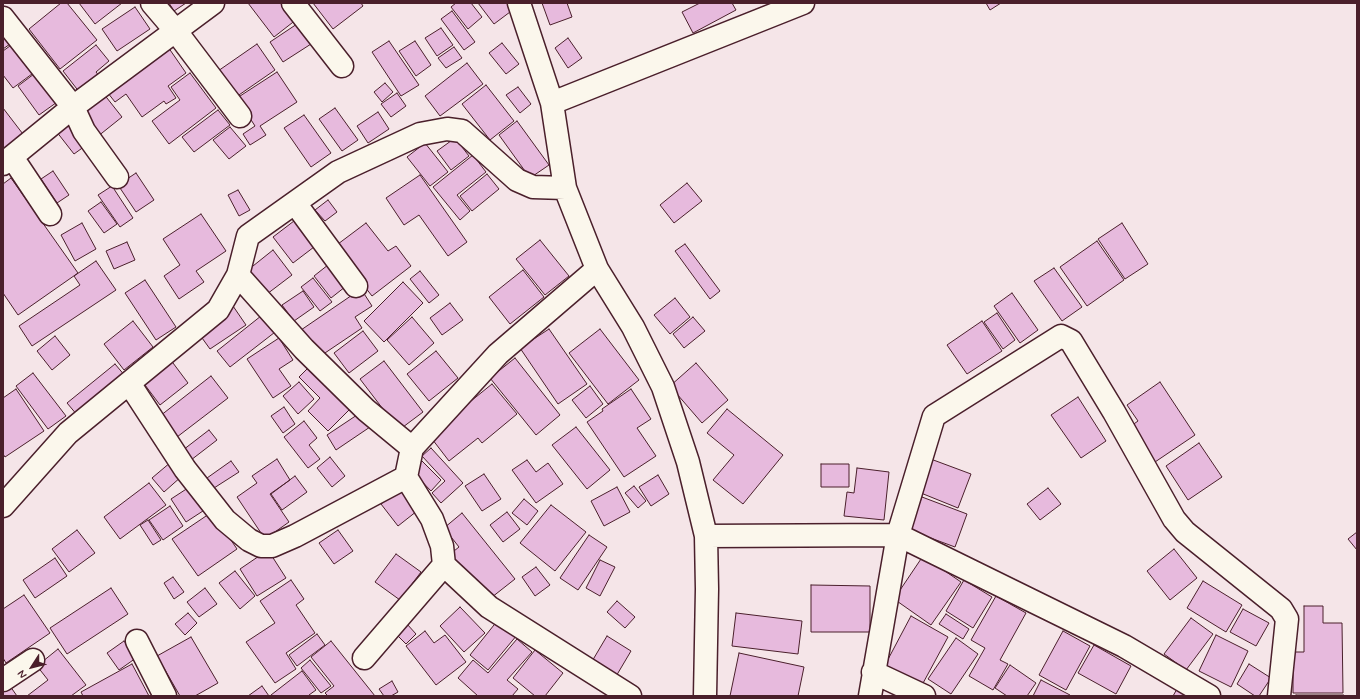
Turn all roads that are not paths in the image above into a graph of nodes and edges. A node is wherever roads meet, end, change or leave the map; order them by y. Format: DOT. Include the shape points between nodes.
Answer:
graph roads {
  1 [pos="152,3"];
  2 [pos="212,3"];
  3 [pos="293,3"];
  4 [pos="519,3"];
  5 [pos="803,3"];
  6 [pos="3,18"];
  7 [pos="175,30"];
  8 [pos="342,66"];
  9 [pos="552,103"];
  10 [pos="73,107"];
  11 [pos="240,116"];
  12 [pos="7,161"];
  13 [pos="117,177"];
  14 [pos="565,188"];
  15 [pos="295,203"];
  16 [pos="50,214"];
  17 [pos="597,269"];
  18 [pos="238,275"];
  19 [pos="356,286"];
  20 [pos="129,383"];
  21 [pos="412,448"];
  22 [pos="406,477"];
  23 [pos="3,506"];
  24 [pos="898,535"];
  25 [pos="706,536"];
  26 [pos="444,565"];
  27 [pos="137,641"];
  28 [pos="364,658"];
  29 [pos="33,660"];
  30 [pos="873,672"];
  31 [pos="3,680"];
  32 [pos="165,696"];
  33 [pos="630,696"];
  34 [pos="705,696"];
  35 [pos="870,696"];
  36 [pos="924,696"];
  37 [pos="1209,696"];
  38 [pos="1278,696"];
  1 -- 7 [label="street"];
  2 -- 7 [label="street"];
  3 -- 8 [label="street"];
  4 -- 9 [label="street"];
  5 -- 9 [label="street"];
  6 -- 10 [label="street"];
  7 -- 10 [label="street"];
  7 -- 11 [label="street"];
  9 -- 14 [label="street"];
  10 -- 12 [label="street"];
  10 -- 13 [label="street" via="84,130"];
  12 -- 16 [label="street"];
  14 -- 15 [label="street" via="533,187 517,180 462,131 447,129 420,134 338,172"];
  14 -- 17 [label="street"];
  15 -- 18 [label="street" via="248,236"];
  15 -- 19 [label="street"];
  17 -- 21 [label="street" via="498,354"];
  17 -- 25 [label="street" via="633,327 663,387 688,462"];
  18 -- 20 [label="street" via="218,310"];
  18 -- 21 [label="street" via="304,349 366,410"];
  20 -- 22 [label="street" via="185,470 226,520 260,546 272,546 295,536"];
  20 -- 23 [label="street" via="68,433"];
  21 -- 22 [label="street"];
  22 -- 26 [label="street" via="432,519 442,546"];
  24 -- 25 [label="street"];
  24 -- 30 [label="street"];
  24 -- 37 [label="street" via="1124,646"];
  24 -- 38 [label="street" via="934,416 1061,336 1071,341 1174,519 1185,532 1281,610 1287,619"];
  25 -- 34 [label="street"];
  26 -- 28 [label="street"];
  26 -- 33 [label="street" via="488,607"];
  27 -- 32 [label="street"];
  29 -- 31 [label="street"];
  30 -- 35 [label="street"];
  30 -- 36 [label="street"];
}
